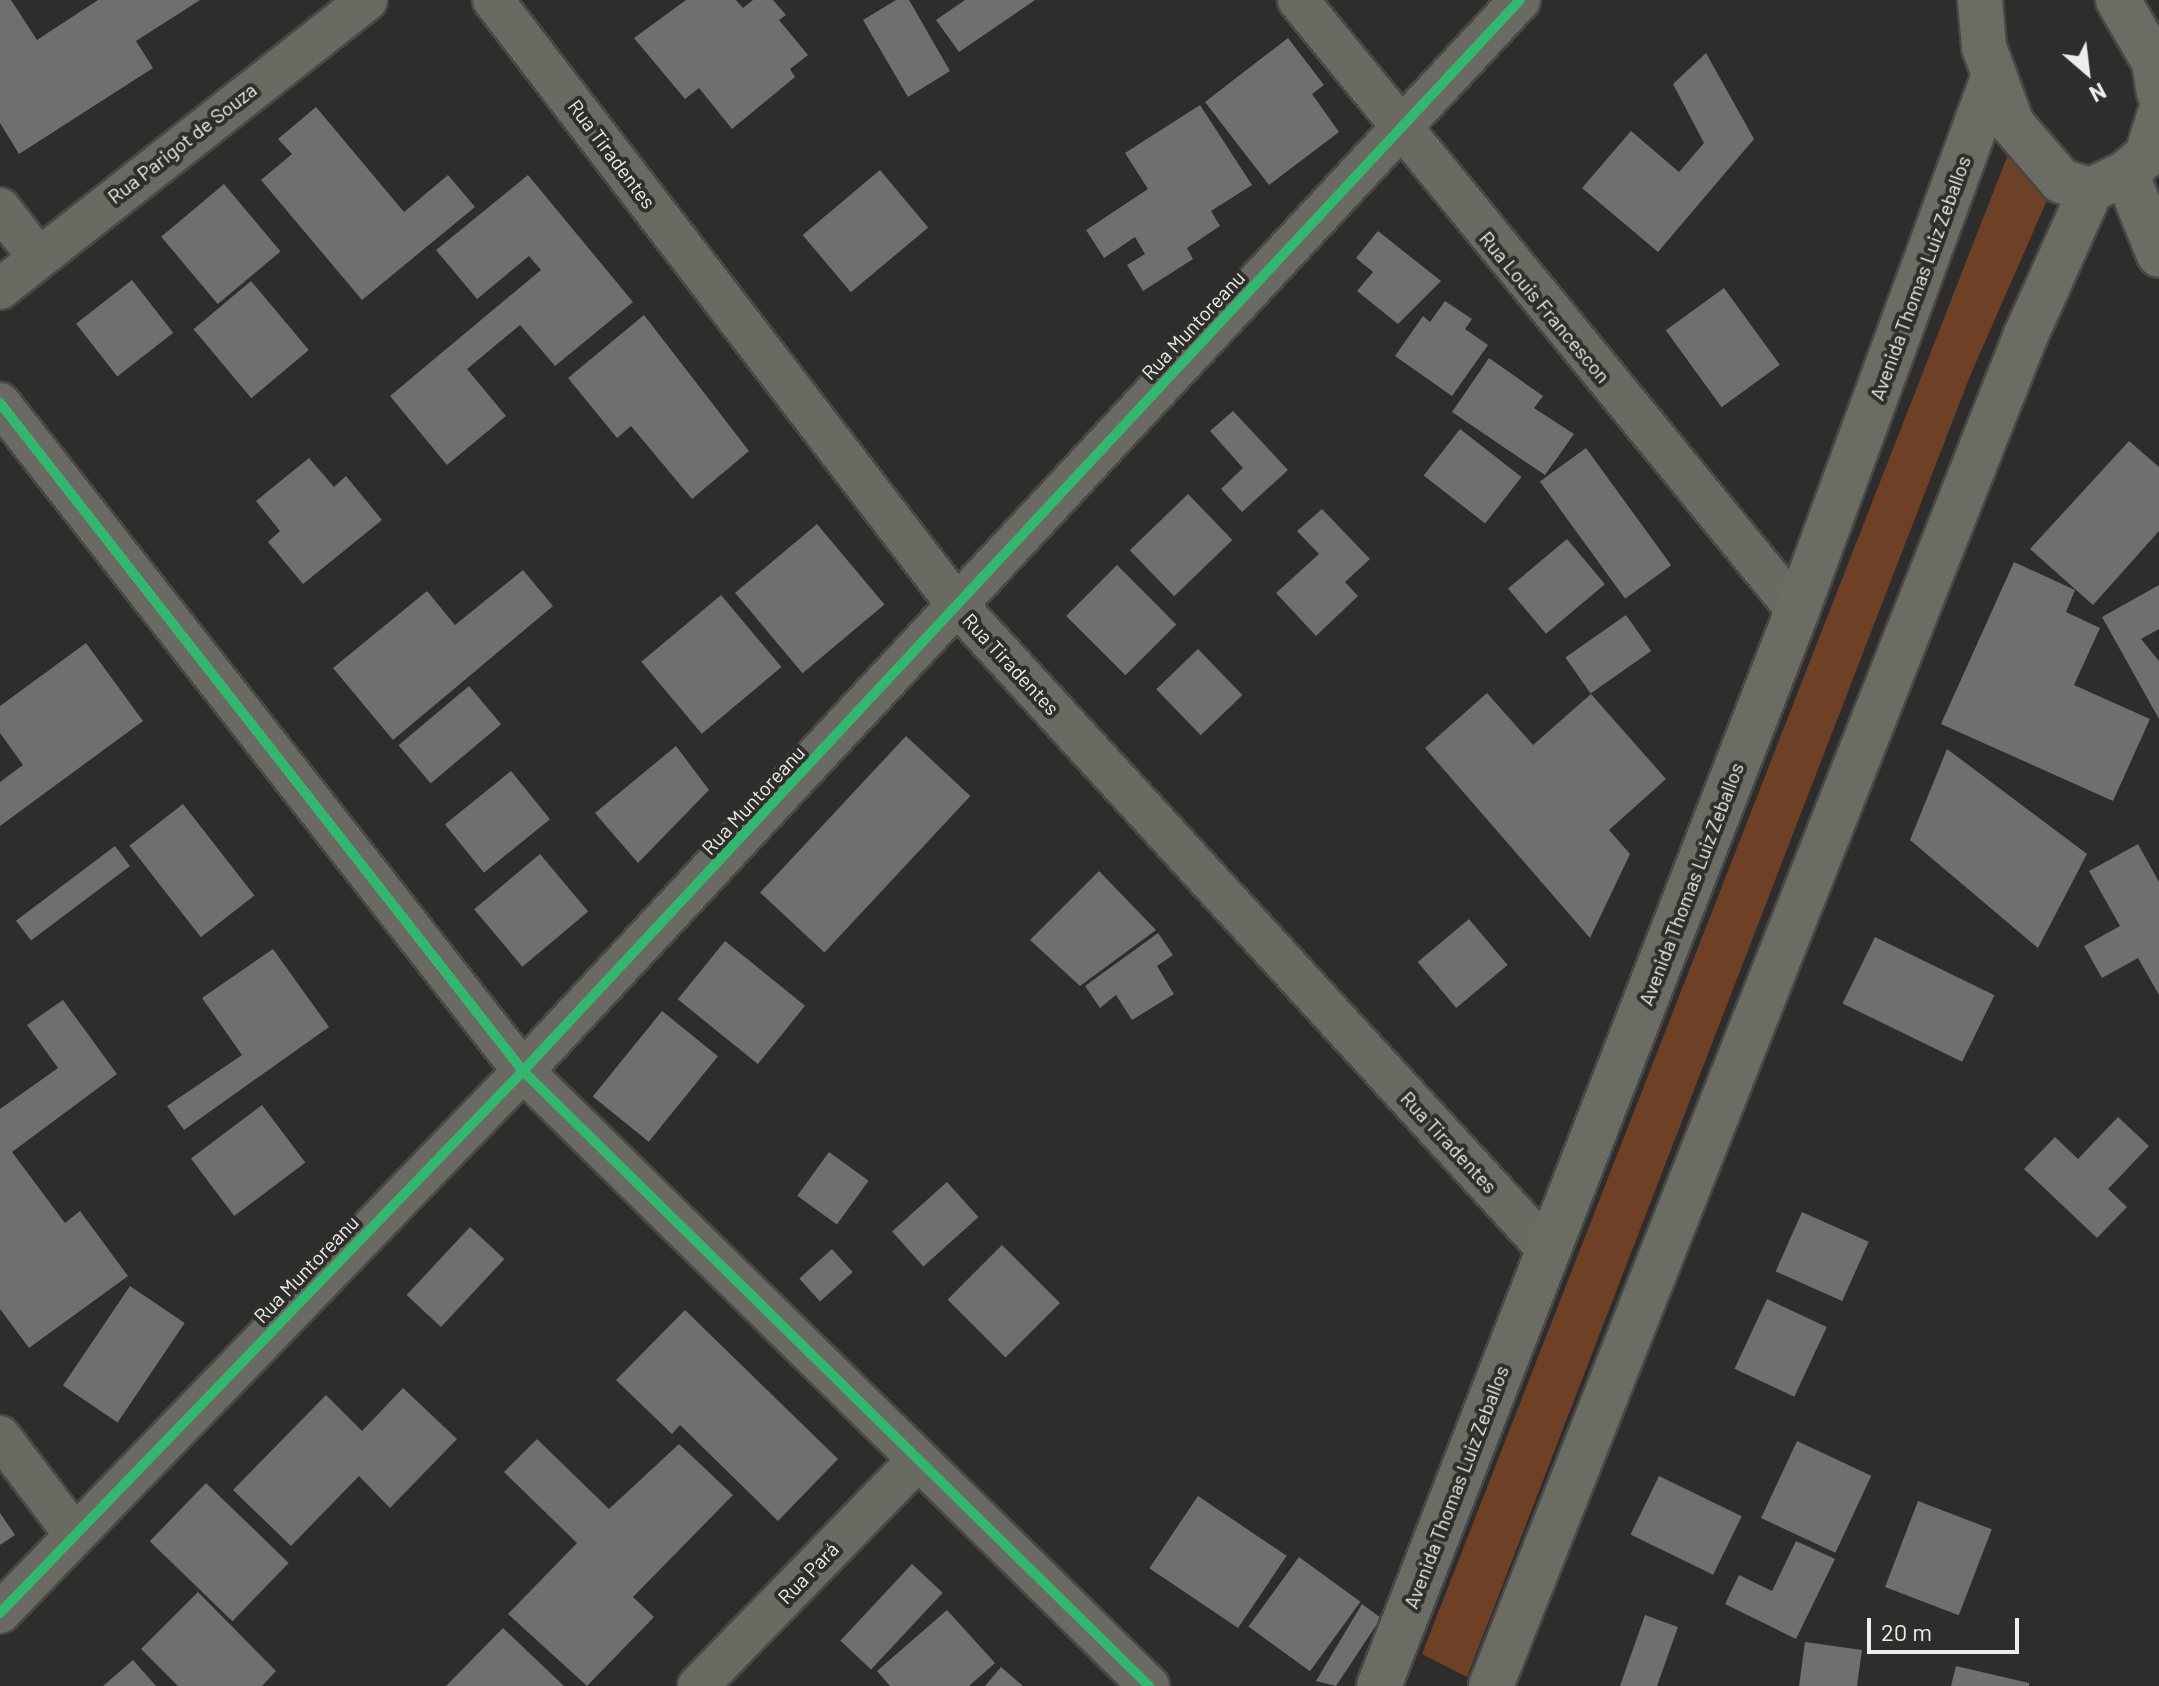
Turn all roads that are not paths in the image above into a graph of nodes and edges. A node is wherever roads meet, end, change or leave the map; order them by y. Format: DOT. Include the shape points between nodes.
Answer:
graph roads {
  1 [pos="367,0"];
  2 [pos="493,0"];
  3 [pos="1298,0"];
  4 [pos="1520,0"];
  5 [pos="1980,0"];
  6 [pos="2133,10"];
  7 [pos="1993,78"];
  8 [pos="2159,93"];
  9 [pos="2159,116"];
  10 [pos="1398,130"];
  11 [pos="2109,182"];
  12 [pos="0,208"];
  13 [pos="2159,255"];
  14 [pos="37,256"];
  15 [pos="0,289"];
  16 [pos="0,403"];
  17 [pos="958,606"];
  18 [pos="1797,611"];
  19 [pos="523,1071"];
  20 [pos="1548,1250"];
  21 [pos="0,1436"];
  22 [pos="918,1460"];
  23 [pos="74,1534"];
  24 [pos="0,1613"];
  25 [pos="1393,1680"];
  26 [pos="698,1686"];
  27 [pos="1149,1686"];
  28 [pos="1491,1686"];
  1 -- 14 [label="street, Rua Parigot de Souza"];
  2 -- 17 [label="street, Rua Tiradentes"];
  3 -- 10 [label="street, Rua Louis Francescon"];
  4 -- 10 [label="street, Rua Muntoreanu"];
  5 -- 7 [label="main road" via="1978,14"];
  6 -- 8 [label="main road" via="2154,62"];
  7 -- 11 [label="main road" via="2012,124 2061,181"];
  7 -- 18 [label="main road, Avenida Thomas Luiz Zeballos"];
  9 -- 11 [label="main road" via="2147,155"];
  10 -- 17 [label="street, Rua Muntoreanu"];
  10 -- 18 [label="street, Rua Louis Francescon"];
  11 -- 13 [label="main road"];
  11 -- 28 [label="main road" via="2020,350"];
  12 -- 14 [label="street"];
  14 -- 15 [label="street, Rua Parigot de Souza"];
  16 -- 19 [label="street"];
  17 -- 19 [label="street, Rua Muntoreanu"];
  17 -- 20 [label="street, Rua Tiradentes"];
  18 -- 20 [label="main road, Avenida Thomas Luiz Zeballos"];
  19 -- 22 [label="street"];
  19 -- 23 [label="street, Rua Muntoreanu"];
  20 -- 25 [label="main road, Avenida Thomas Luiz Zeballos"];
  21 -- 23 [label="street"];
  22 -- 26 [label="street, Rua Pará"];
  22 -- 27 [label="street"];
  23 -- 24 [label="street, Rua Muntoreanu"];
}
